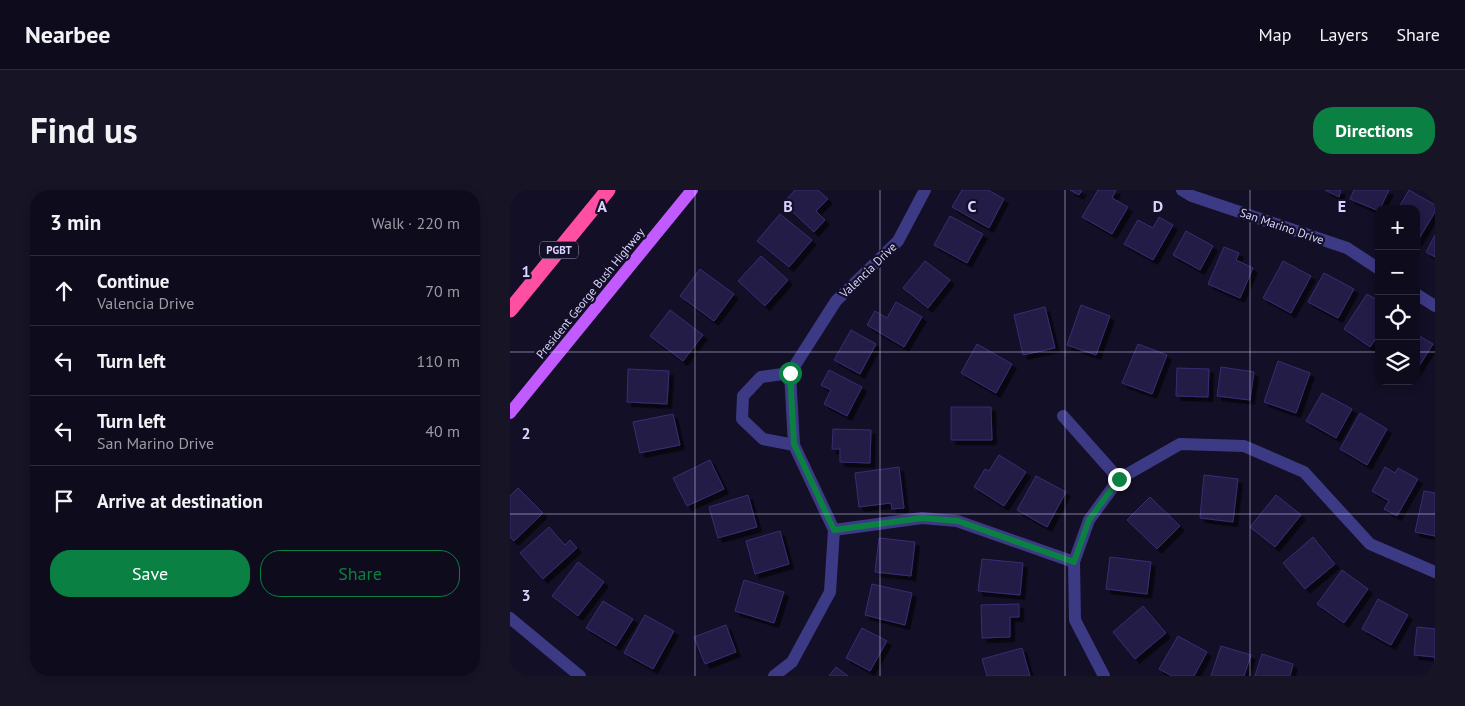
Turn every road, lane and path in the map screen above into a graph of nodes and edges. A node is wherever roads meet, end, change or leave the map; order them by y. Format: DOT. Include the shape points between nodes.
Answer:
graph roads {
  1 [pos="608,190"];
  2 [pos="692,190"];
  3 [pos="926,190"];
  4 [pos="1182,190"];
  5 [pos="1375,266"];
  6 [pos="1418,295"];
  7 [pos="1435,306"];
  8 [pos="510,310"];
  9 [pos="790,373"];
  10 [pos="510,414"];
  11 [pos="1063,416"];
  12 [pos="794,444"];
  13 [pos="1119,479"];
  14 [pos="834,530"];
  15 [pos="1074,562"];
  16 [pos="1435,572"];
  17 [pos="510,618"];
  18 [pos="580,676"];
  19 [pos="774,676"];
  20 [pos="1104,676"];
  1 -- 8 [label="highway, PGBT"];
  2 -- 10 [label="main road, President George Bush Highway"];
  3 -- 9 [label="street, Valencia Drive" via="898,241 836,301"];
  4 -- 5 [label="street, San Marino Drive" via="1347,248"];
  6 -- 7 [label="street"];
  9 -- 12 [label="street"];
  9 -- 12 [label="street" via="761,377 743,396 742,419 763,439"];
  11 -- 13 [label="street"];
  12 -- 14 [label="street"];
  13 -- 15 [label="street" via="1089,520"];
  13 -- 16 [label="street" via="1180,444 1244,446 1304,472 1370,544"];
  14 -- 15 [label="street" via="922,518 958,521"];
  14 -- 19 [label="street" via="830,592 792,662"];
  15 -- 20 [label="street" via="1075,620"];
  17 -- 18 [label="street"];
}
